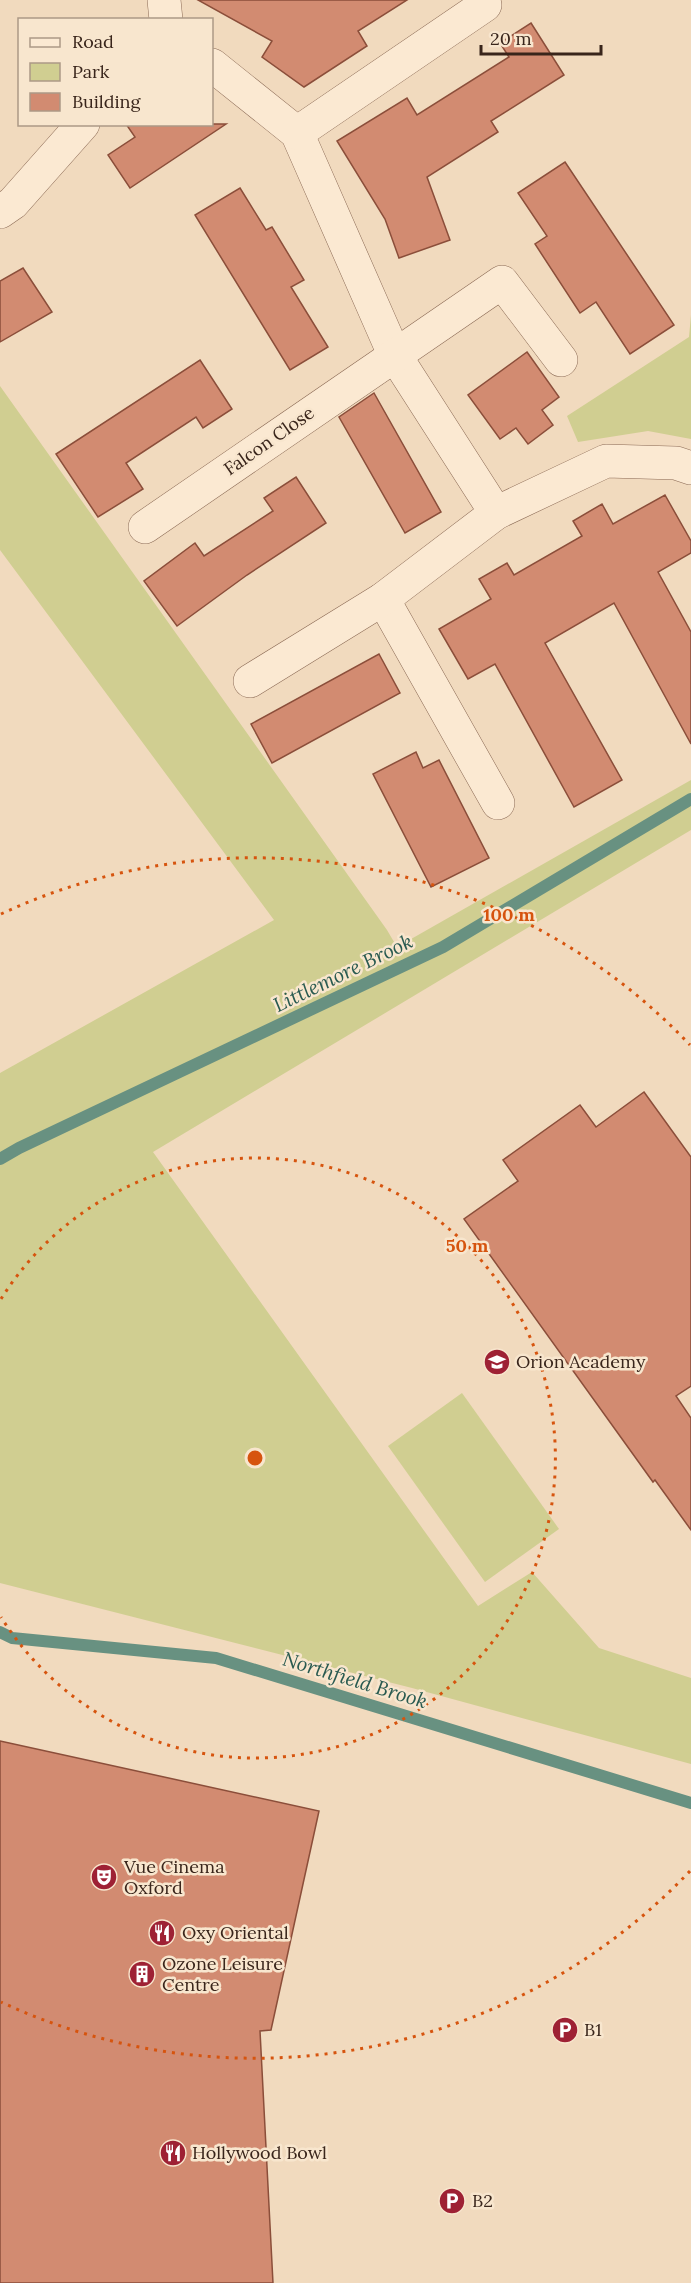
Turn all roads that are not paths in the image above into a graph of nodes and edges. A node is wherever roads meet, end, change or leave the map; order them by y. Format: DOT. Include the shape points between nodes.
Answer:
graph roads {
  1 [pos="164,0"];
  2 [pos="485,5"];
  3 [pos="166,18"];
  4 [pos="213,66"];
  5 [pos="81,126"];
  6 [pos="297,133"];
  7 [pos="0,212"];
  8 [pos="394,354"];
  9 [pos="561,360"];
  10 [pos="691,468"];
  11 [pos="496,513"];
  12 [pos="145,527"];
  13 [pos="383,599"];
  14 [pos="250,681"];
  15 [pos="498,803"];
  1 -- 3 [label="street"];
  2 -- 6 [label="street"];
  4 -- 6 [label="street"];
  5 -- 7 [label="street" via="13,203"];
  6 -- 8 [label="street"];
  8 -- 9 [label="street, Falcon Close" via="502,282"];
  8 -- 11 [label="street"];
  8 -- 12 [label="street, Falcon Close"];
  10 -- 11 [label="street" via="676,463 606,461"];
  11 -- 13 [label="street"];
  13 -- 14 [label="street"];
  13 -- 15 [label="street"];
}
